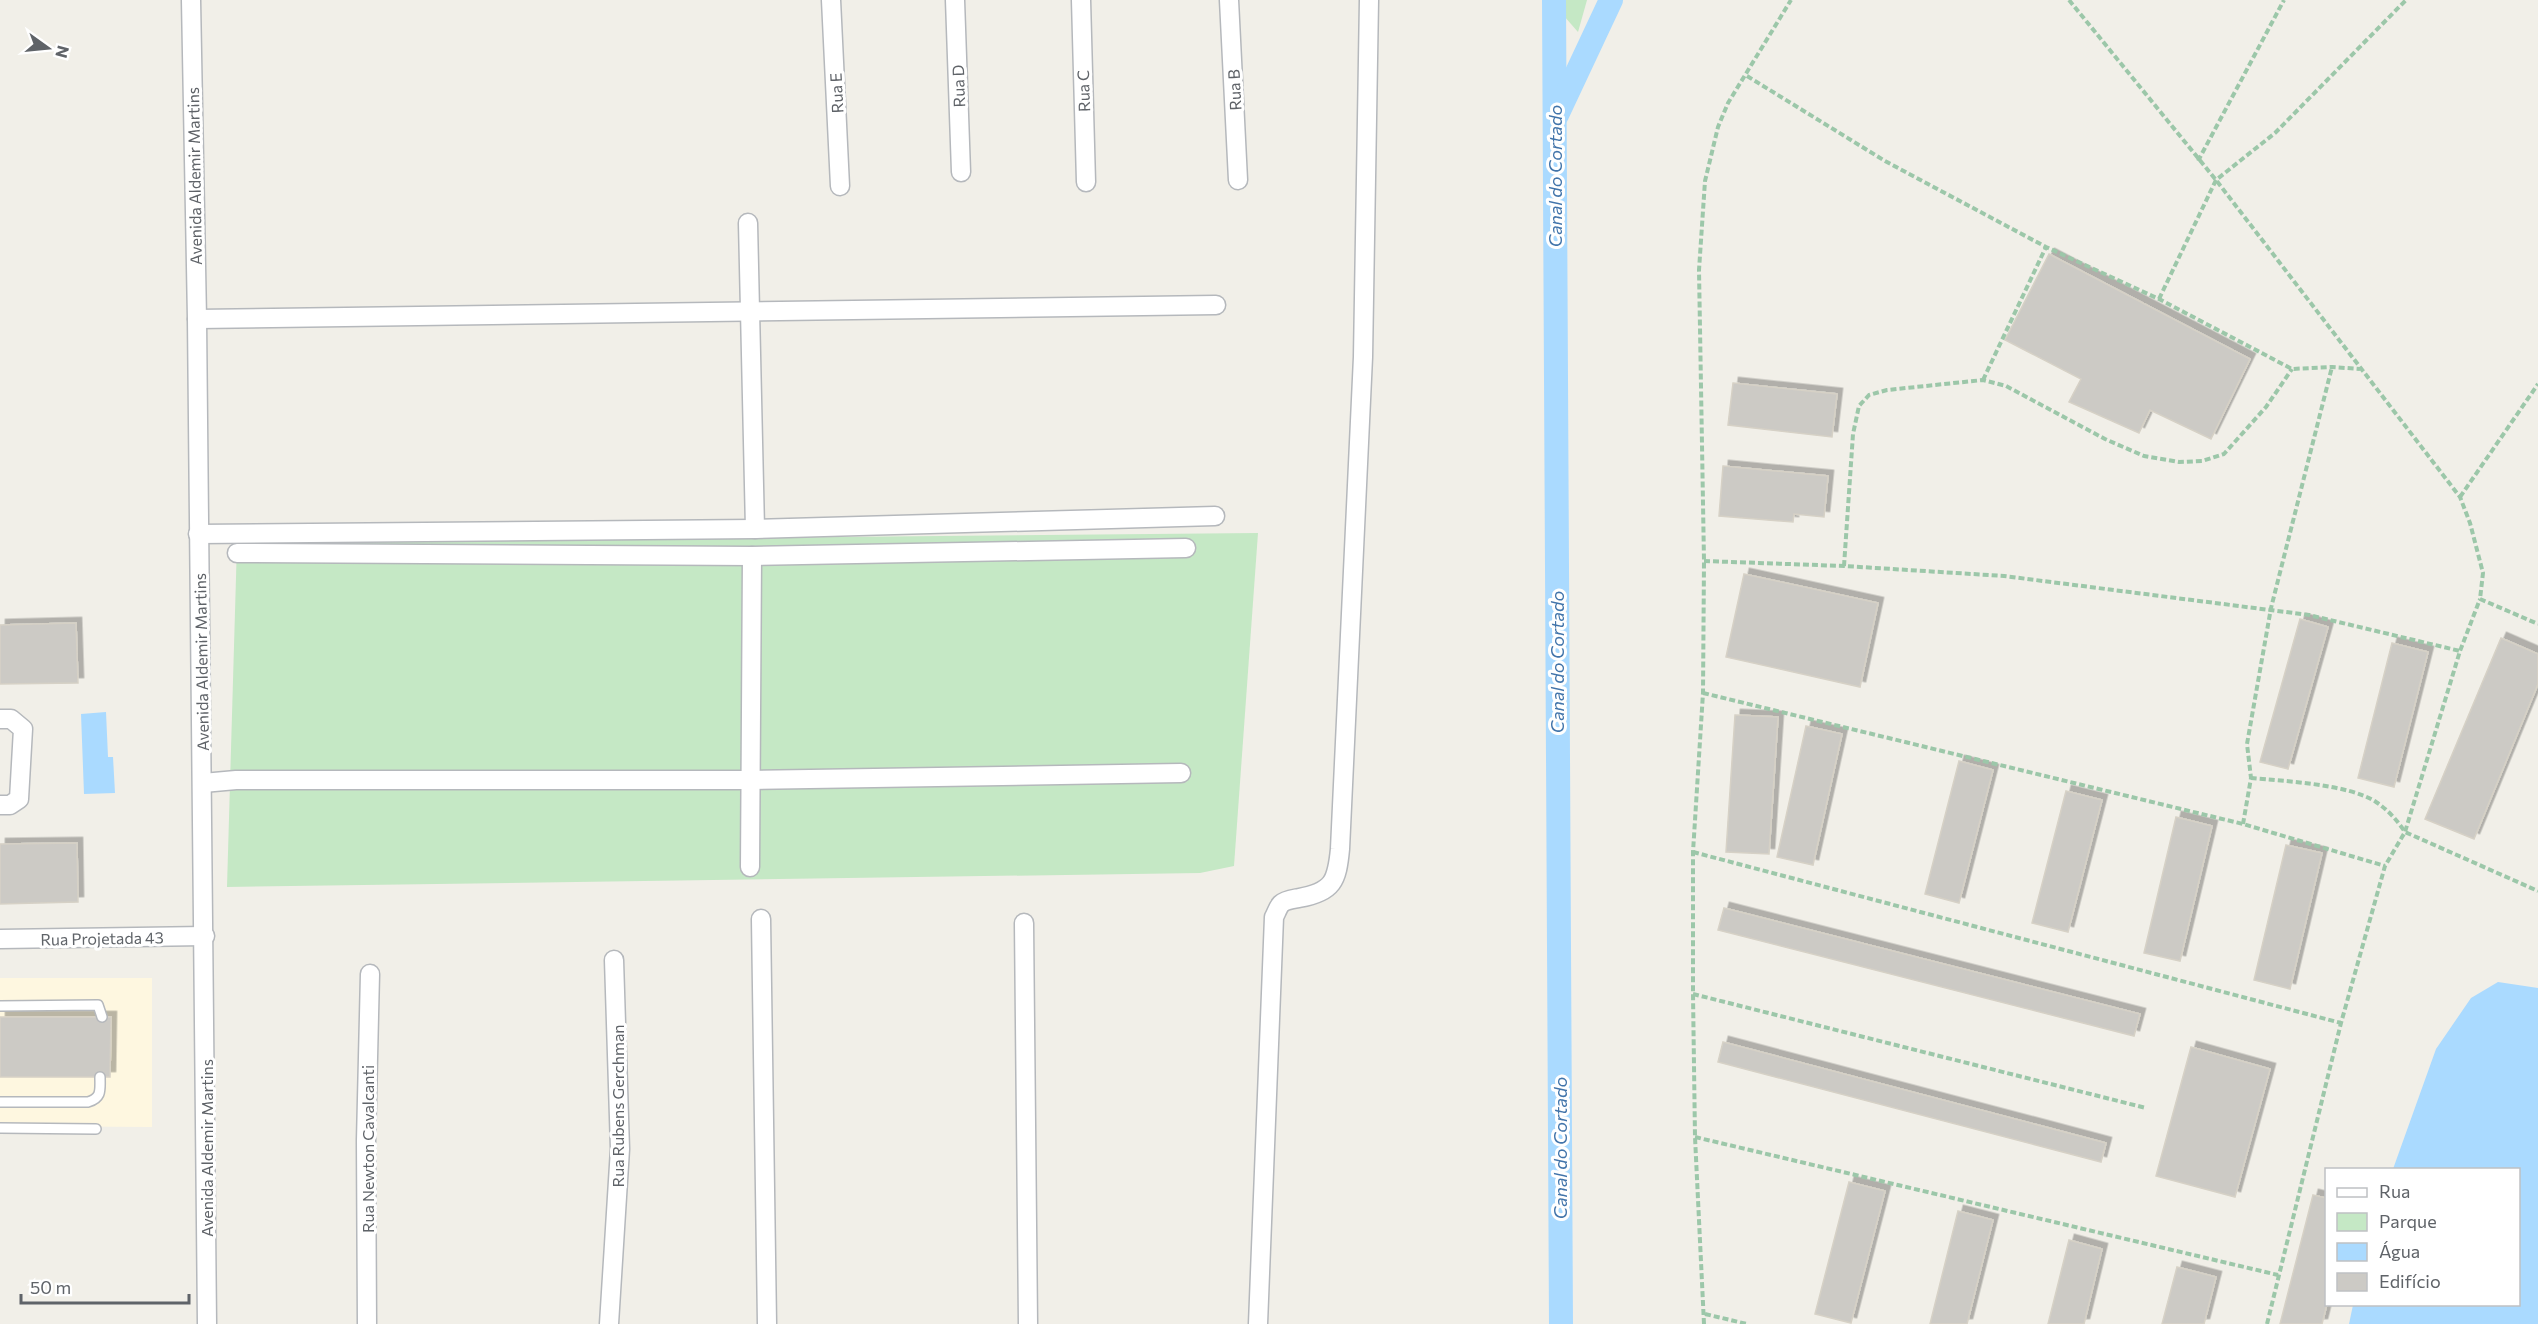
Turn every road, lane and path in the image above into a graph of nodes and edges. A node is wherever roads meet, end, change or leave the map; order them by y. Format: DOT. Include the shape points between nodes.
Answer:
graph roads {
  1 [pos="191,0"];
  2 [pos="831,0"];
  3 [pos="955,0"];
  4 [pos="1081,0"];
  5 [pos="1229,0"];
  6 [pos="1369,0"];
  7 [pos="1791,0"];
  8 [pos="2069,0"];
  9 [pos="2284,0"];
  10 [pos="2406,0"];
  11 [pos="1747,76"];
  12 [pos="2198,161"];
  13 [pos="961,172"];
  14 [pos="1238,180"];
  15 [pos="2216,180"];
  16 [pos="1086,182"];
  17 [pos="840,186"];
  18 [pos="747,223"];
  19 [pos="2046,247"];
  20 [pos="2159,299"];
  21 [pos="1216,305"];
  22 [pos="749,313"];
  23 [pos="197,319"];
  24 [pos="2332,367"];
  25 [pos="2292,369"];
  26 [pos="2360,369"];
  27 [pos="1983,380"];
  28 [pos="2538,384"];
  29 [pos="2460,497"];
  30 [pos="1215,516"];
  31 [pos="755,529"];
  32 [pos="198,534"];
  33 [pos="1186,548"];
  34 [pos="237,553"];
  35 [pos="752,556"];
  36 [pos="1704,561"];
  37 [pos="1844,566"];
  38 [pos="2480,599"];
  39 [pos="2271,608"];
  40 [pos="2538,624"];
  41 [pos="2460,651"];
  42 [pos="1703,693"];
  43 [pos="0,719"];
  44 [pos="1181,773"];
  45 [pos="2251,778"];
  46 [pos="749,780"];
  47 [pos="203,783"];
  48 [pos="0,805"];
  49 [pos="2243,824"];
  50 [pos="2405,832"];
  51 [pos="1693,852"];
  52 [pos="2385,866"];
  53 [pos="750,867"];
  54 [pos="2538,891"];
  55 [pos="761,919"];
  56 [pos="1024,923"];
  57 [pos="205,936"];
  58 [pos="0,939"];
  59 [pos="615,960"];
  60 [pos="370,974"];
  61 [pos="1693,994"];
  62 [pos="0,1006"];
  63 [pos="102,1017"];
  64 [pos="2341,1023"];
  65 [pos="100,1077"];
  66 [pos="0,1102"];
  67 [pos="2146,1108"];
  68 [pos="0,1128"];
  69 [pos="96,1129"];
  70 [pos="1695,1137"];
  71 [pos="2278,1275"];
  72 [pos="1705,1314"];
  73 [pos="207,1324"];
  74 [pos="367,1324"];
  75 [pos="609,1324"];
  76 [pos="767,1324"];
  77 [pos="1028,1324"];
  78 [pos="1258,1324"];
  79 [pos="1704,1324"];
  80 [pos="1746,1324"];
  81 [pos="2267,1324"];
  1 -- 23 [label="street, Avenida Aldemir Martins"];
  2 -- 17 [label="street, Rua E"];
  3 -- 13 [label="street, Rua D"];
  4 -- 16 [label="street, Rua C"];
  5 -- 14 [label="street, Rua B"];
  6 -- 78 [label="street" via="1363,357 1340,849 1338,871 1331,885 1318,895 1281,904 1274,917"];
  7 -- 11 [label="path"];
  8 -- 12 [label="path"];
  9 -- 12 [label="path"];
  10 -- 15 [label="path" via="2275,133"];
  11 -- 19 [label="path" via="1885,161"];
  11 -- 36 [label="path" via="1728,103 1718,127 1705,181 1699,270"];
  12 -- 15 [label="path"];
  15 -- 20 [label="path"];
  15 -- 26 [label="path"];
  18 -- 22 [label="street"];
  19 -- 20 [label="path"];
  19 -- 27 [label="path"];
  20 -- 25 [label="path"];
  21 -- 22 [label="street"];
  22 -- 23 [label="street"];
  22 -- 31 [label="street"];
  23 -- 32 [label="street, Avenida Aldemir Martins"];
  24 -- 25 [label="path"];
  24 -- 26 [label="path"];
  24 -- 39 [label="path"];
  25 -- 27 [label="path" via="2266,407 2224,454 2202,462 2144,456 2006,386"];
  26 -- 29 [label="path"];
  27 -- 37 [label="path" via="1887,390 1869,395 1859,406 1853,434"];
  28 -- 29 [label="path"];
  29 -- 38 [label="path" via="2483,573"];
  30 -- 31 [label="street"];
  31 -- 32 [label="street"];
  32 -- 47 [label="street, Avenida Aldemir Martins"];
  33 -- 35 [label="street"];
  34 -- 35 [label="street"];
  35 -- 46 [label="street"];
  36 -- 37 [label="path"];
  36 -- 42 [label="path"];
  37 -- 39 [label="path" via="2004,576"];
  38 -- 40 [label="path"];
  38 -- 41 [label="path"];
  39 -- 41 [label="path"];
  39 -- 45 [label="path" via="2247,744"];
  41 -- 50 [label="path"];
  42 -- 49 [label="path"];
  42 -- 51 [label="path"];
  43 -- 48 [label="street" via="11,719 23,729 19,800"];
  44 -- 46 [label="street"];
  45 -- 49 [label="path"];
  45 -- 50 [label="path" via="2349,791 2374,801"];
  46 -- 47 [label="street"];
  46 -- 53 [label="street"];
  47 -- 57 [label="street, Avenida Aldemir Martins"];
  49 -- 52 [label="path"];
  50 -- 52 [label="path"];
  50 -- 54 [label="path"];
  51 -- 61 [label="path"];
  51 -- 64 [label="path"];
  52 -- 64 [label="path"];
  55 -- 76 [label="street"];
  56 -- 77 [label="street"];
  57 -- 58 [label="street, Rua Projetada 43"];
  57 -- 73 [label="street, Avenida Aldemir Martins"];
  59 -- 75 [label="street, Rua Rubens Gerchman" via="620,1149"];
  60 -- 74 [label="street, Rua Newton Cavalcanti"];
  61 -- 67 [label="path"];
  61 -- 70 [label="path"];
  62 -- 63 [label="lane" via="98,1005"];
  64 -- 71 [label="path"];
  65 -- 66 [label="lane" via="100,1095 88,1102"];
  68 -- 69 [label="lane"];
  70 -- 71 [label="path"];
  70 -- 72 [label="path"];
  71 -- 81 [label="path"];
  72 -- 79 [label="path"];
  72 -- 80 [label="path"];
}
